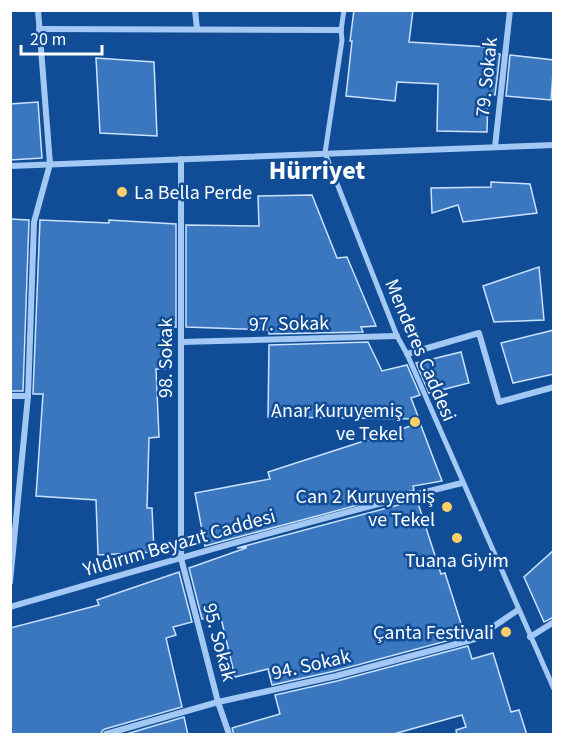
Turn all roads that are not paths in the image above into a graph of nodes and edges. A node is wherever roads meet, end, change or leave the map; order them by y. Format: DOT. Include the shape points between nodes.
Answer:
graph roads {
  1 [pos="38,10"];
  2 [pos="195,10"];
  3 [pos="344,10"];
  4 [pos="510,10"];
  5 [pos="39,29"];
  6 [pos="197,29"];
  7 [pos="341,30"];
  8 [pos="554,145"];
  9 [pos="495,147"];
  10 [pos="325,153"];
  11 [pos="181,159"];
  12 [pos="50,164"];
  13 [pos="10,166"];
  14 [pos="397,336"];
  15 [pos="181,342"];
  16 [pos="407,354"];
  17 [pos="554,387"];
  18 [pos="10,396"];
  19 [pos="28,396"];
  20 [pos="462,483"];
  21 [pos="181,558"];
  22 [pos="10,582"];
  23 [pos="10,608"];
  24 [pos="518,610"];
  25 [pos="554,622"];
  26 [pos="530,637"];
  27 [pos="554,689"];
  28 [pos="218,702"];
  29 [pos="106,735"];
  30 [pos="229,735"];
  1 -- 5 [label="street"];
  2 -- 6 [label="street"];
  3 -- 7 [label="street"];
  4 -- 9 [label="street, 79. Sokak"];
  5 -- 6 [label="street"];
  5 -- 12 [label="street"];
  6 -- 7 [label="street"];
  7 -- 10 [label="street"];
  8 -- 9 [label="street"];
  9 -- 10 [label="street"];
  10 -- 11 [label="street"];
  10 -- 14 [label="street, Menderes Caddesi"];
  11 -- 12 [label="street"];
  11 -- 15 [label="street, 98. Sokak"];
  12 -- 13 [label="street"];
  12 -- 19 [label="street" via="34,222"];
  14 -- 15 [label="street, 97. Sokak"];
  14 -- 16 [label="street, Menderes Caddesi"];
  15 -- 21 [label="street, 98. Sokak"];
  16 -- 17 [label="street" via="479,333 499,402"];
  16 -- 20 [label="street, Menderes Caddesi"];
  18 -- 19 [label="street"];
  19 -- 22 [label="street"];
  20 -- 21 [label="street, Yıldırım Beyazıt Caddesi"];
  20 -- 24 [label="street, Menderes Caddesi"];
  21 -- 23 [label="street, Yıldırım Beyazıt Caddesi"];
  21 -- 28 [label="street, 95. Sokak"];
  24 -- 26 [label="street, Menderes Caddesi"];
  24 -- 28 [label="street, 94. Sokak" via="475,639"];
  25 -- 26 [label="street"];
  26 -- 27 [label="street, Menderes Caddesi"];
  28 -- 29 [label="street, 94. Sokak"];
  28 -- 30 [label="street, 95. Sokak"];
}
